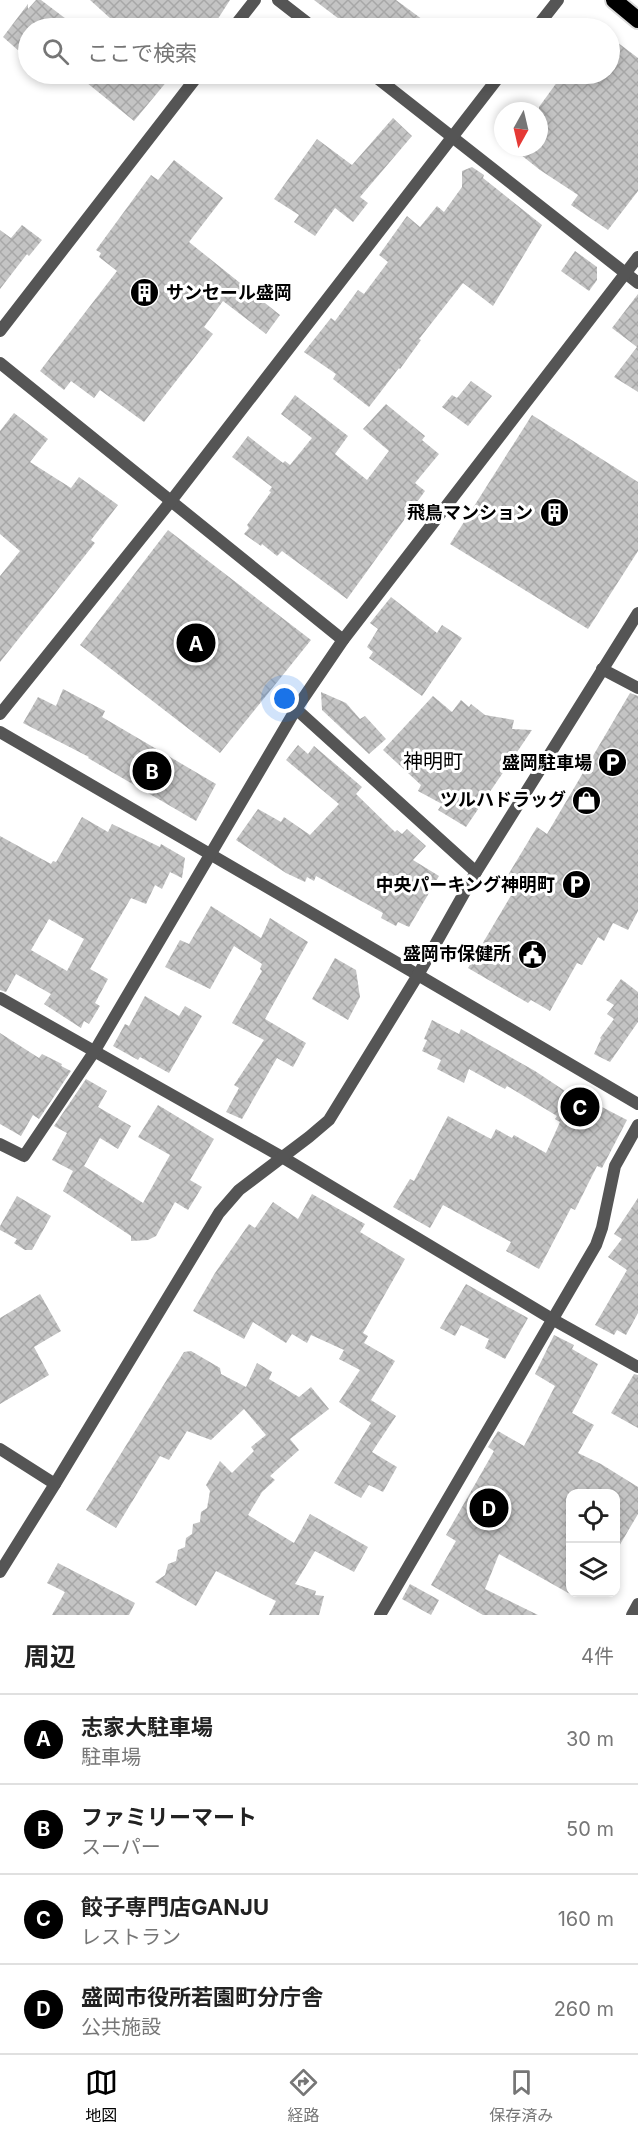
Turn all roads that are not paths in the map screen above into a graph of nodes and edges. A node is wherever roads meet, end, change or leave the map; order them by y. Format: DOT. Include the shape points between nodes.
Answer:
graph roads {
  1 [pos="255,0"];
  2 [pos="278,0"];
  3 [pos="558,0"];
  4 [pos="614,0"];
  5 [pos="241,18"];
  6 [pos="301,18"];
  7 [pos="544,18"];
  8 [pos="638,20"];
  9 [pos="191,84"];
  10 [pos="385,84"];
  11 [pos="493,84"];
  12 [pos="452,137"];
  13 [pos="638,257"];
  14 [pos="626,273"];
  15 [pos="638,283"];
  16 [pos="0,332"];
  17 [pos="0,363"];
  18 [pos="171,501"];
  19 [pos="638,613"];
  20 [pos="343,640"];
  21 [pos="602,669"];
  22 [pos="638,688"];
  23 [pos="296,709"];
  24 [pos="0,714"];
  25 [pos="0,732"];
  26 [pos="212,854"];
  27 [pos="476,872"];
  28 [pos="418,975"];
  29 [pos="0,998"];
  30 [pos="94,1052"];
  31 [pos="638,1104"];
  32 [pos="638,1125"];
  33 [pos="0,1144"];
  34 [pos="282,1157"];
  35 [pos="552,1319"];
  36 [pos="638,1367"];
  37 [pos="0,1449"];
  38 [pos="55,1484"];
  39 [pos="0,1572"];
  40 [pos="638,1604"];
  41 [pos="380,1615"];
  42 [pos="632,1615"];
  1 -- 5 [label="street"];
  2 -- 6 [label="street"];
  3 -- 7 [label="street"];
  4 -- 8 [label="highway"];
  9 -- 16 [label="street"];
  10 -- 12 [label="street"];
  11 -- 12 [label="street"];
  12 -- 14 [label="street"];
  12 -- 18 [label="street"];
  13 -- 14 [label="street"];
  14 -- 15 [label="street"];
  14 -- 20 [label="street"];
  17 -- 18 [label="street"];
  18 -- 20 [label="street"];
  18 -- 24 [label="street"];
  19 -- 21 [label="street"];
  20 -- 23 [label="street"];
  21 -- 22 [label="street"];
  21 -- 27 [label="street"];
  23 -- 26 [label="street"];
  23 -- 27 [label="street"];
  25 -- 26 [label="street"];
  26 -- 28 [label="street"];
  26 -- 30 [label="street"];
  27 -- 28 [label="street"];
  28 -- 31 [label="street"];
  28 -- 34 [label="street" via="329,1120"];
  29 -- 30 [label="street"];
  30 -- 33 [label="street" via="24,1156"];
  30 -- 34 [label="street"];
  32 -- 35 [label="street" via="615,1166 596,1245"];
  34 -- 35 [label="street"];
  34 -- 38 [label="street" via="239,1190 219,1213"];
  35 -- 36 [label="street"];
  35 -- 41 [label="street"];
  37 -- 38 [label="street"];
  38 -- 39 [label="street"];
  40 -- 42 [label="street"];
}
